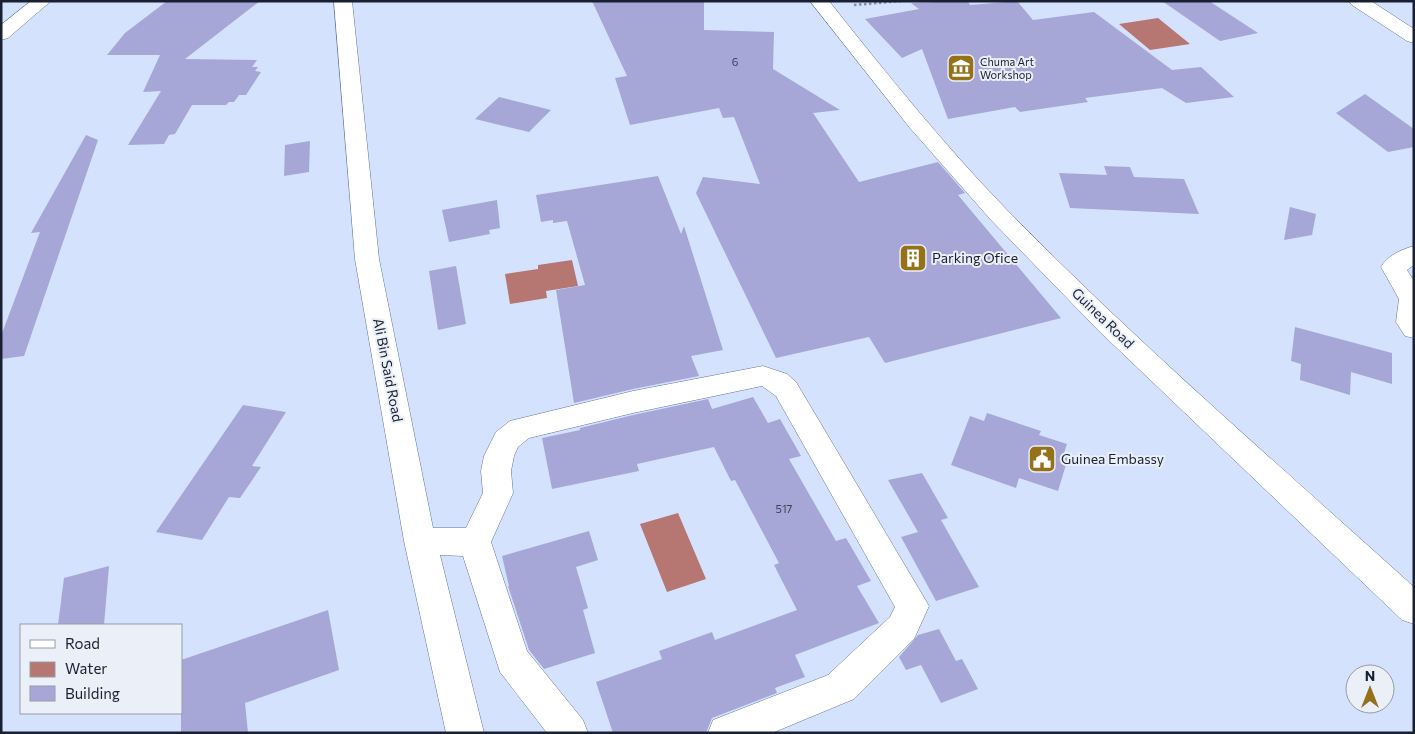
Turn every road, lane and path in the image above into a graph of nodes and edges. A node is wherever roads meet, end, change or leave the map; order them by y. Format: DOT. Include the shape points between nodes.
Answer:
graph roads {
  1 [pos="42,1"];
  2 [pos="343,1"];
  3 [pos="901,1"];
  4 [pos="1358,1"];
  5 [pos="821,5"];
  6 [pos="4,29"];
  7 [pos="1414,37"];
  8 [pos="1414,254"];
  9 [pos="1414,328"];
  10 [pos="420,541"];
  11 [pos="475,542"];
  12 [pos="1414,610"];
  13 [pos="465,733"];
  14 [pos="570,733"];
  15 [pos="726,733"];
  1 -- 6 [label="street"];
  2 -- 10 [label="street, Ali Bin Said Road" via="367,259"];
  3 -- 5 [label="path"];
  4 -- 7 [label="street"];
  5 -- 12 [label="street, Guinea Road" via="917,124 999,215 1108,324"];
  8 -- 9 [label="street" via="1393,267 1412,299 1409,322"];
  10 -- 11 [label="street"];
  10 -- 13 [label="street, Ali Bin Said Road"];
  11 -- 14 [label="street" via="512,660"];
  11 -- 15 [label="street" via="498,493 496,471 499,456 506,440 520,429 763,376 777,381 786,389 912,606 902,628 842,688"];
}
